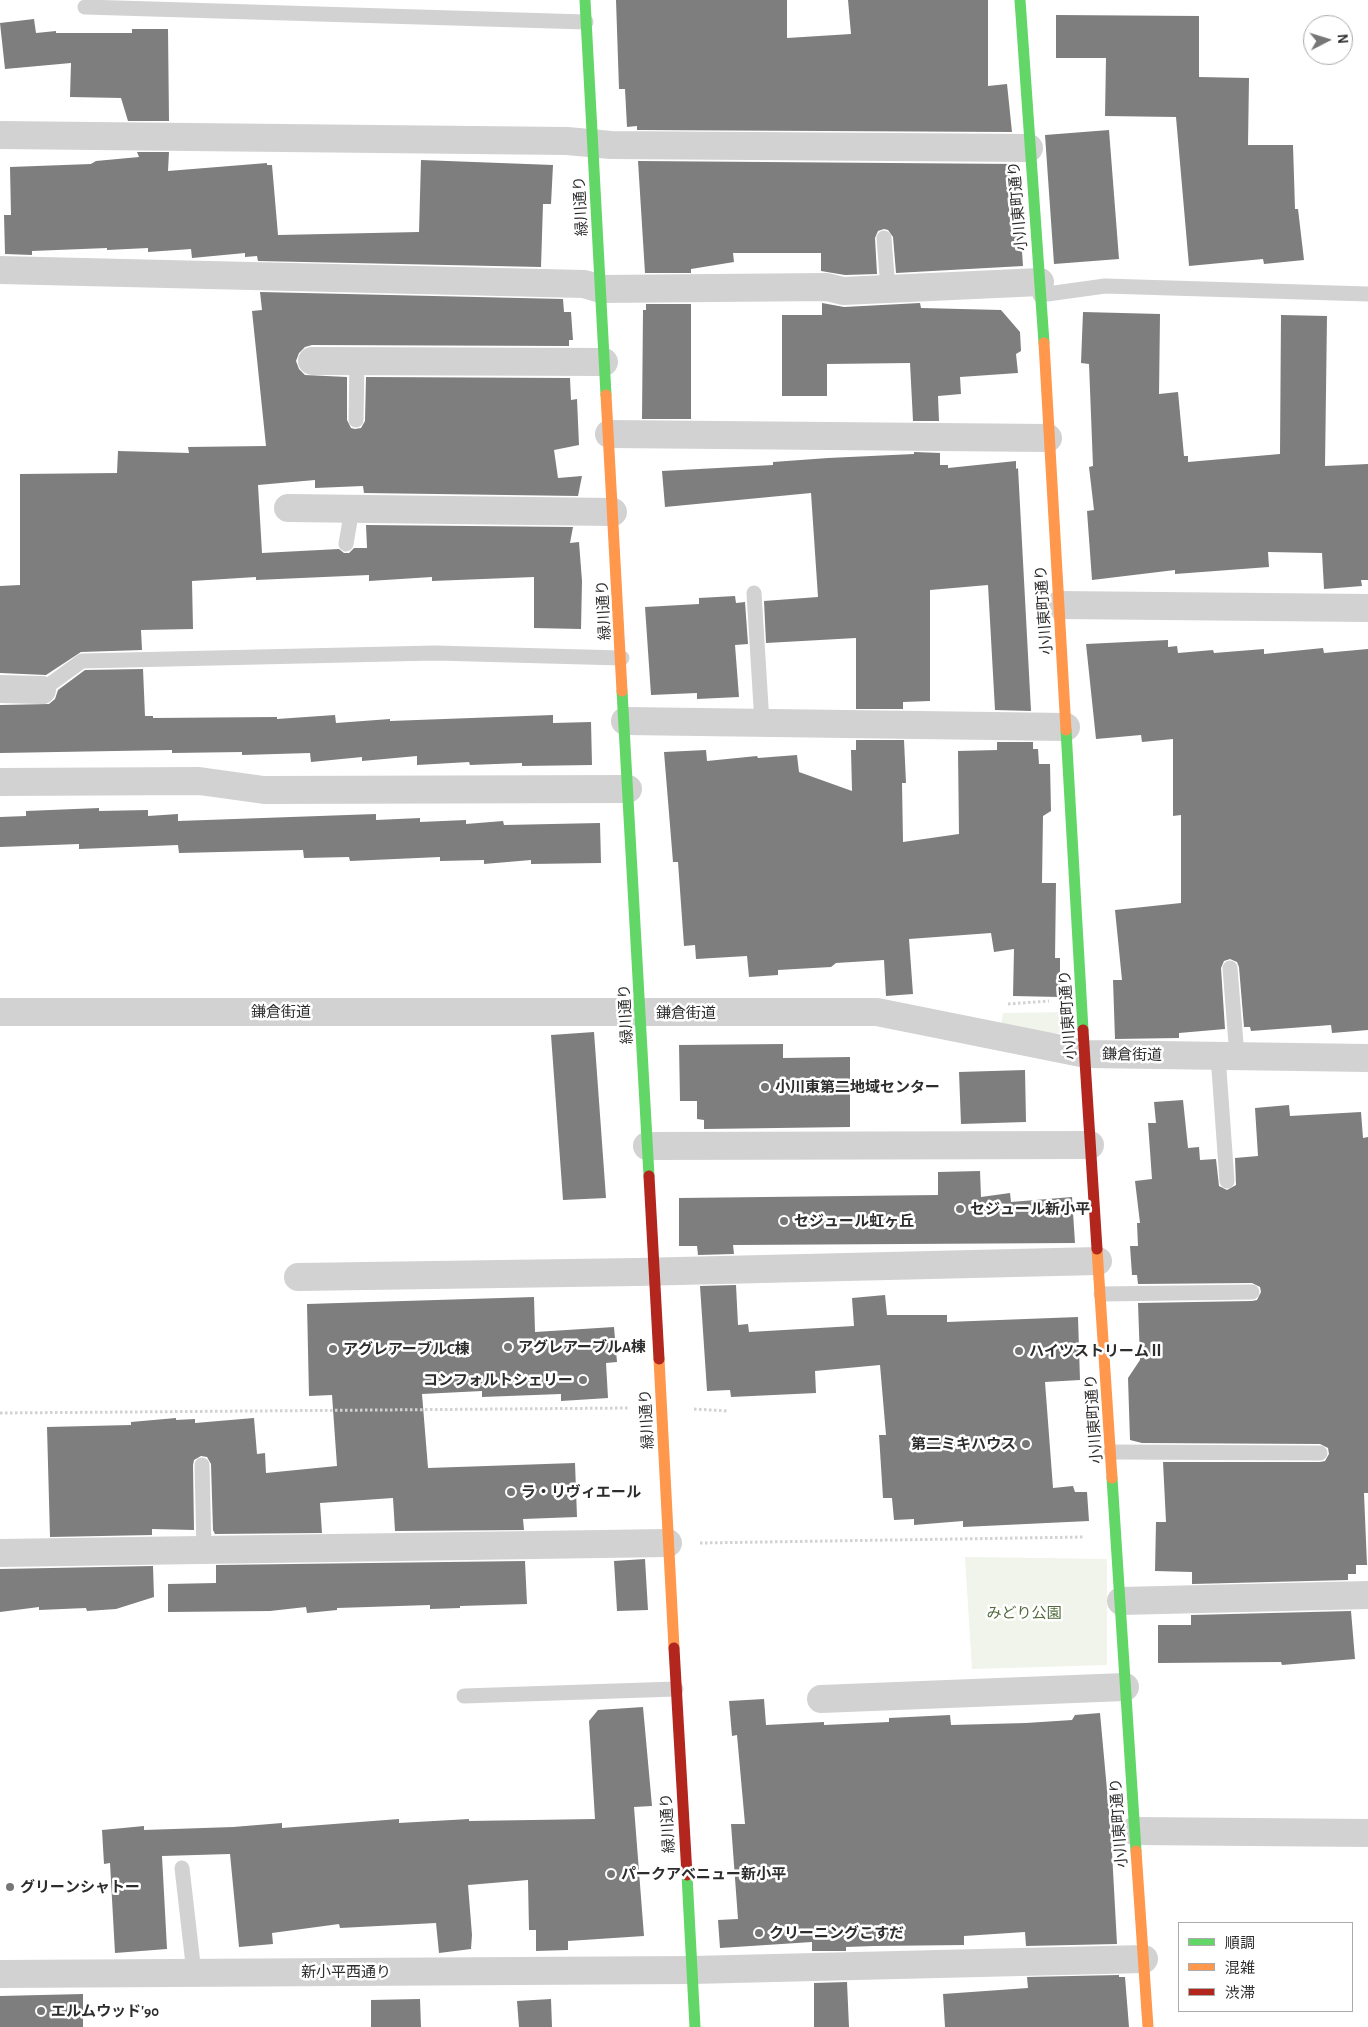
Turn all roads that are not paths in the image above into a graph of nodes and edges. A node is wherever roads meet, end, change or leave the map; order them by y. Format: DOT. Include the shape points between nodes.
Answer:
graph roads {
  1 [pos="585,0"];
  2 [pos="1020,0"];
  3 [pos="85,7"];
  4 [pos="586,22"];
  5 [pos="0,135"];
  6 [pos="593,145"];
  7 [pos="1029,148"];
  8 [pos="884,238"];
  9 [pos="0,270"];
  10 [pos="1040,288"];
  11 [pos="601,289"];
  12 [pos="888,289"];
  13 [pos="1368,294"];
  14 [pos="312,360"];
  15 [pos="357,361"];
  16 [pos="604,362"];
  17 [pos="356,420"];
  18 [pos="609,434"];
  19 [pos="1048,438"];
  20 [pos="288,508"];
  21 [pos="352,509"];
  22 [pos="614,512"];
  23 [pos="346,544"];
  24 [pos="754,593"];
  25 [pos="1059,605"];
  26 [pos="1368,608"];
  27 [pos="622,658"];
  28 [pos="0,689"];
  29 [pos="42,690"];
  30 [pos="625,722"];
  31 [pos="762,723"];
  32 [pos="1066,727"];
  33 [pos="0,782"];
  34 [pos="628,789"];
  35 [pos="1230,968"];
  36 [pos="0,1012"];
  37 [pos="641,1013"];
  38 [pos="1086,1054"];
  39 [pos="1227,1056"];
  40 [pos="1368,1058"];
  41 [pos="1090,1145"];
  42 [pos="647,1146"];
  43 [pos="1228,1180"];
  44 [pos="1098,1261"];
  45 [pos="653,1272"];
  46 [pos="298,1277"];
  47 [pos="1252,1292"];
  48 [pos="1101,1294"];
  49 [pos="1111,1452"];
  50 [pos="1320,1453"];
  51 [pos="202,1465"];
  52 [pos="668,1543"];
  53 [pos="204,1550"];
  54 [pos="0,1553"];
  55 [pos="1368,1596"];
  56 [pos="1120,1601"];
  57 [pos="1125,1687"];
  58 [pos="676,1689"];
  59 [pos="464,1696"];
  60 [pos="820,1699"];
  61 [pos="1134,1831"];
  62 [pos="1368,1833"];
  63 [pos="182,1868"];
  64 [pos="1144,1959"];
  65 [pos="692,1970"];
  66 [pos="194,1973"];
  67 [pos="0,1974"];
  68 [pos="695,2027"];
  69 [pos="1148,2027"];
  1 -- 4 [label="street, 緑川通り"];
  2 -- 7 [label="street, 小川東町通り"];
  3 -- 4 [label="lane"];
  4 -- 6 [label="street, 緑川通り"];
  5 -- 6 [label="street" via="567,141"];
  6 -- 7 [label="street"];
  6 -- 11 [label="street, 緑川通り"];
  7 -- 10 [label="street, 小川東町通り"];
  8 -- 12 [label="lane"];
  9 -- 11 [label="street" via="584,284"];
  10 -- 12 [label="street"];
  10 -- 13 [label="lane" via="1105,286"];
  10 -- 19 [label="street, 小川東町通り"];
  11 -- 12 [label="street"];
  11 -- 16 [label="street, 緑川通り"];
  14 -- 15 [label="street"];
  15 -- 16 [label="street"];
  15 -- 17 [label="lane"];
  16 -- 18 [label="street, 緑川通り"];
  18 -- 19 [label="street"];
  18 -- 22 [label="street, 緑川通り"];
  19 -- 25 [label="street, 小川東町通り"];
  20 -- 21 [label="street"];
  21 -- 22 [label="street"];
  21 -- 23 [label="lane"];
  22 -- 27 [label="street, 緑川通り"];
  24 -- 31 [label="lane"];
  25 -- 26 [label="street"];
  25 -- 32 [label="street, 小川東町通り"];
  27 -- 29 [label="lane" via="435,653 82,661"];
  27 -- 30 [label="street, 緑川通り"];
  28 -- 29 [label="street"];
  30 -- 31 [label="street"];
  30 -- 34 [label="street, 緑川通り"];
  31 -- 32 [label="street"];
  32 -- 38 [label="street, 小川東町通り"];
  33 -- 34 [label="street" via="199,781 264,790"];
  34 -- 37 [label="street, 緑川通り"];
  35 -- 39 [label="lane"];
  36 -- 37 [label="street, 鎌倉街道"];
  37 -- 38 [label="street, 鎌倉街道" via="877,1012"];
  37 -- 42 [label="street, 緑川通り"];
  38 -- 39 [label="street, 鎌倉街道"];
  38 -- 41 [label="street, 小川東町通り"];
  39 -- 40 [label="street, 鎌倉街道"];
  39 -- 43 [label="lane"];
  41 -- 42 [label="street"];
  41 -- 44 [label="street, 小川東町通り"];
  42 -- 45 [label="street, 緑川通り"];
  44 -- 45 [label="street"];
  44 -- 48 [label="street, 小川東町通り"];
  45 -- 46 [label="street"];
  45 -- 52 [label="street, 緑川通り"];
  47 -- 48 [label="lane"];
  48 -- 49 [label="street, 小川東町通り"];
  49 -- 50 [label="lane"];
  49 -- 56 [label="street, 小川東町通り"];
  51 -- 53 [label="lane"];
  52 -- 53 [label="street"];
  52 -- 58 [label="street, 緑川通り"];
  53 -- 54 [label="street"];
  55 -- 56 [label="street"];
  56 -- 57 [label="street, 小川東町通り"];
  57 -- 60 [label="street"];
  57 -- 61 [label="street, 小川東町通り"];
  58 -- 59 [label="lane"];
  58 -- 65 [label="street, 緑川通り"];
  61 -- 62 [label="street"];
  61 -- 64 [label="street, 小川東町通り"];
  63 -- 66 [label="lane"];
  64 -- 65 [label="street, 新小平西通り"];
  64 -- 69 [label="street, 小川東町通り"];
  65 -- 66 [label="street, 新小平西通り"];
  65 -- 68 [label="street, 緑川通り"];
  66 -- 67 [label="street, 新小平西通り"];
}
